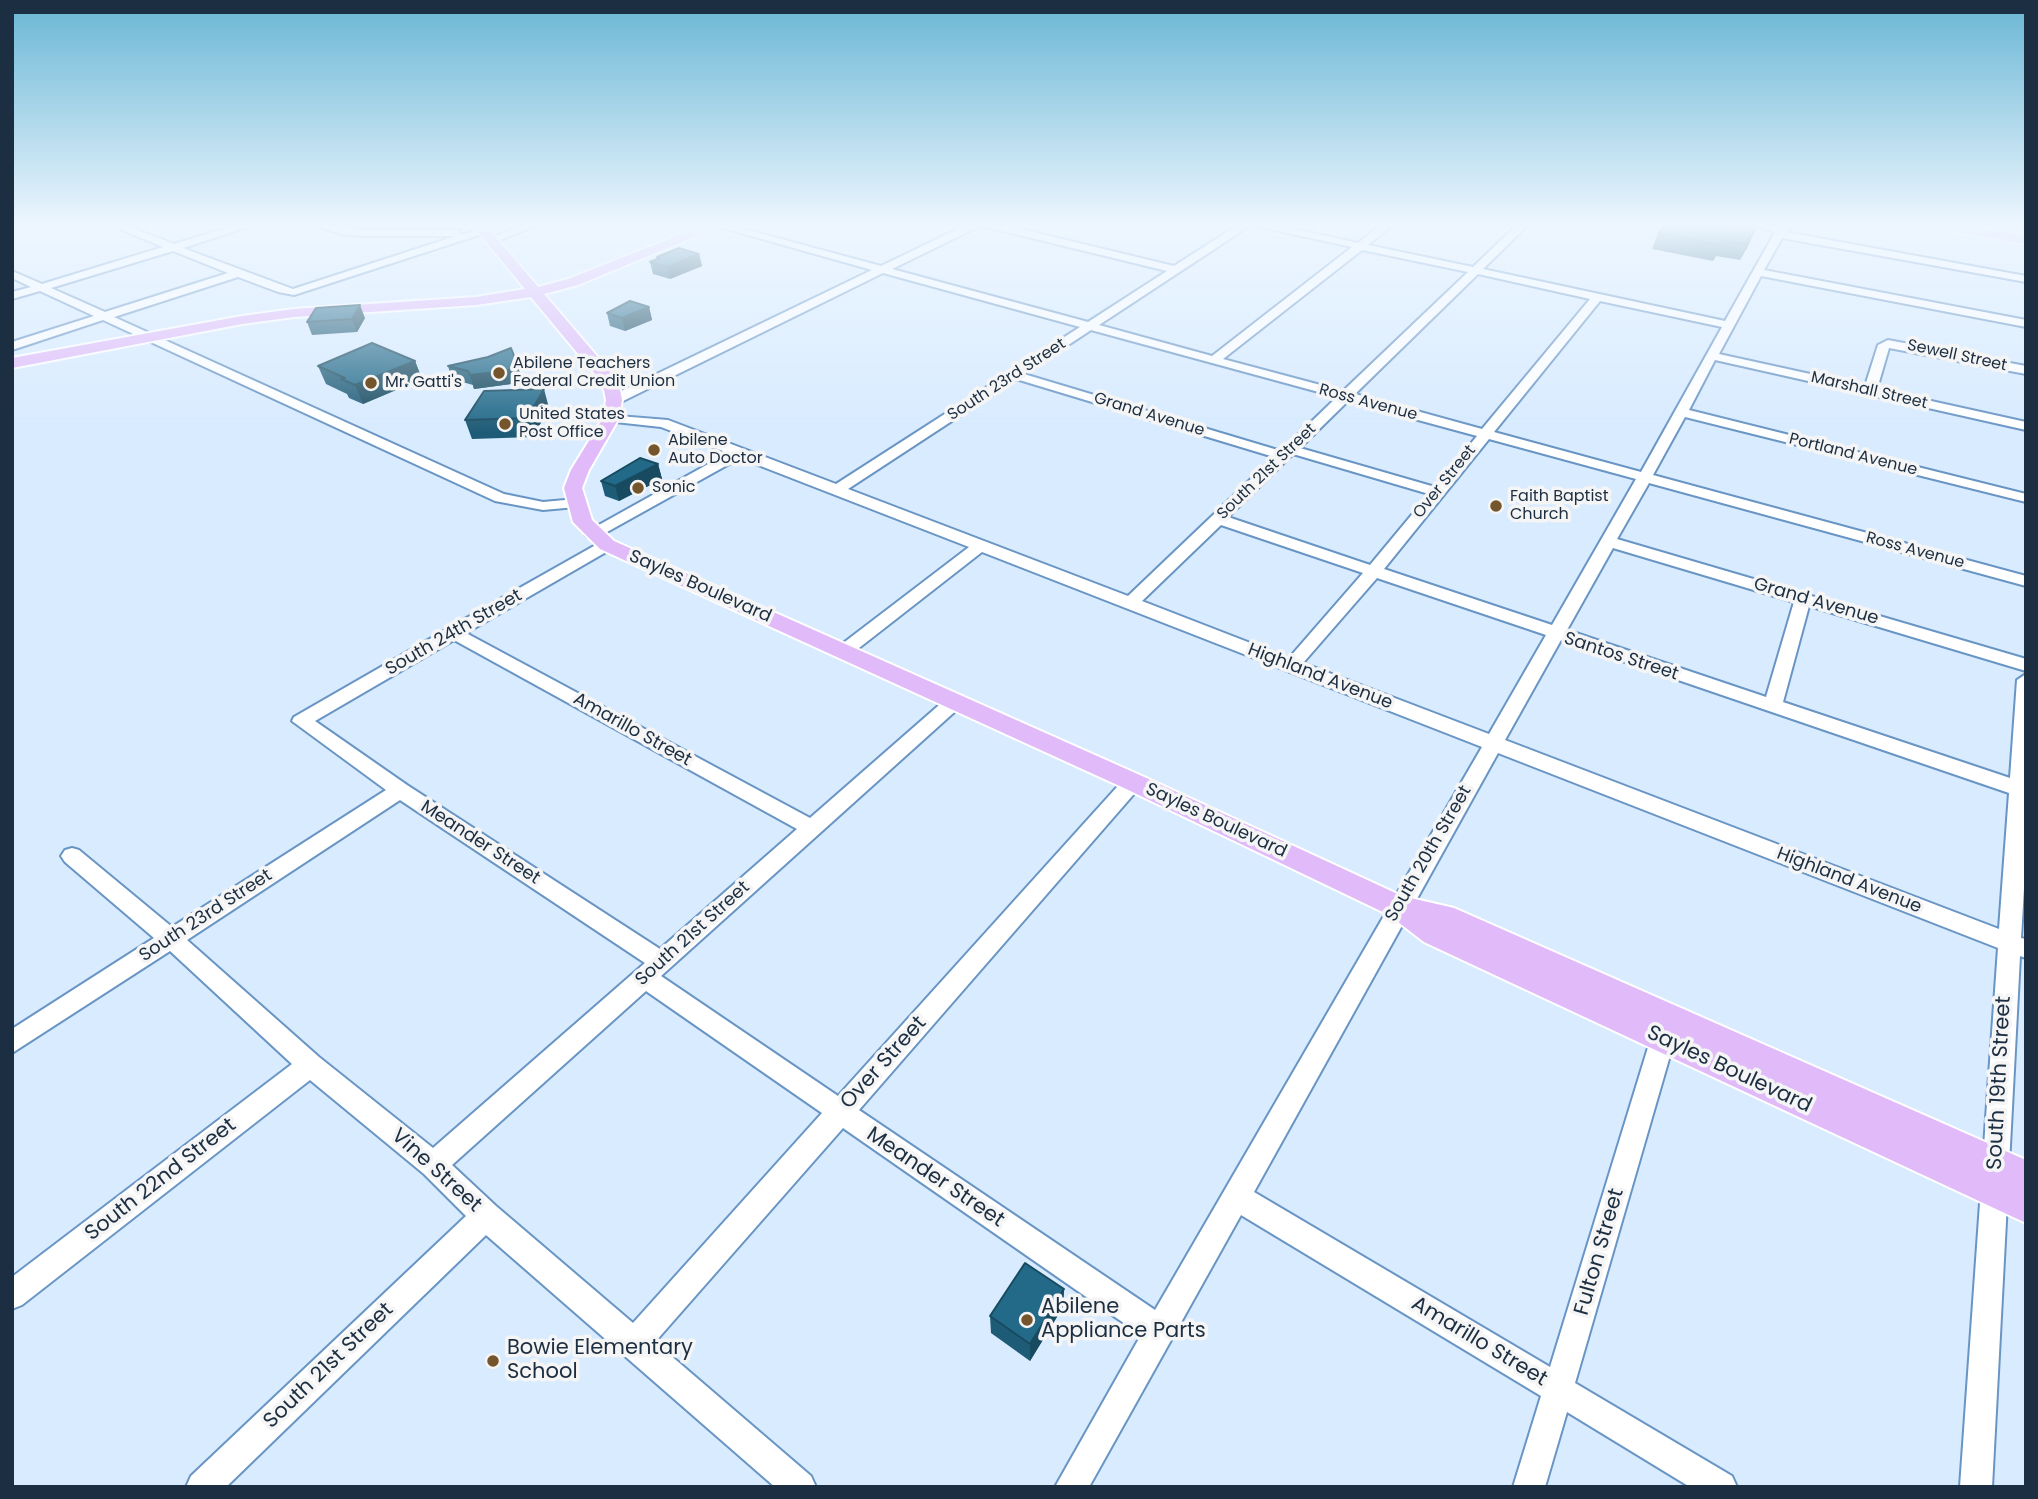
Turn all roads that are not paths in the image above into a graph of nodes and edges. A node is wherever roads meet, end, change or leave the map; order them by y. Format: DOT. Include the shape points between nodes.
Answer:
graph roads {
  1 [pos="54,293"];
  2 [pos="177,293"];
  3 [pos="503,293"];
  4 [pos="527,293"];
  5 [pos="534,293"];
  6 [pos="838,293"];
  7 [pos="963,293"];
  8 [pos="1142,293"];
  9 [pos="1300,293"];
  10 [pos="1453,293"];
  11 [pos="1578,293"];
  12 [pos="1746,293"];
  13 [pos="1866,293"];
  14 [pos="1597,297"];
  15 [pos="486,299"];
  16 [pos="106,316"];
  17 [pos="2026,324"];
  18 [pos="1728,325"];
  19 [pos="1089,327"];
  20 [pos="152,337"];
  21 [pos="12,346"];
  22 [pos="1712,356"];
  23 [pos="1214,360"];
  24 [pos="12,363"];
  25 [pos="2026,370"];
  26 [pos="1015,375"];
  27 [pos="1870,391"];
  28 [pos="1345,397"];
  29 [pos="612,409"];
  30 [pos="1681,412"];
  31 [pos="2026,426"];
  32 [pos="1485,434"];
  33 [pos="1287,452"];
  34 [pos="739,453"];
  35 [pos="1645,477"];
  36 [pos="837,491"];
  37 [pos="1437,492"];
  38 [pos="2026,498"];
  39 [pos="576,503"];
  40 [pos="1218,519"];
  41 [pos="600,540"];
  42 [pos="1607,541"];
  43 [pos="980,546"];
  44 [pos="1373,572"];
  45 [pos="2026,581"];
  46 [pos="1802,598"];
  47 [pos="1130,604"];
  48 [pos="453,633"];
  49 [pos="1555,634"];
  50 [pos="844,651"];
  51 [pos="2026,665"];
  52 [pos="1291,666"];
  53 [pos="2026,680"];
  54 [pos="953,703"];
  55 [pos="1772,707"];
  56 [pos="301,721"];
  57 [pos="1492,743"];
  58 [pos="1133,782"];
  59 [pos="400,790"];
  60 [pos="2022,790"];
  61 [pos="812,828"];
  62 [pos="72,856"];
  63 [pos="1399,906"];
  64 [pos="171,939"];
  65 [pos="2017,946"];
  66 [pos="653,970"];
  67 [pos="1666,1028"];
  68 [pos="12,1042"];
  69 [pos="310,1065"];
  70 [pos="839,1113"];
  71 [pos="433,1165"];
  72 [pos="1994,1177"];
  73 [pos="2026,1177"];
  74 [pos="1237,1197"];
  75 [pos="2026,1206"];
  76 [pos="486,1216"];
  77 [pos="12,1295"];
  78 [pos="1159,1331"];
  79 [pos="635,1343"];
  80 [pos="1559,1390"];
  81 [pos="202,1487"];
  82 [pos="800,1487"];
  83 [pos="1071,1487"];
  84 [pos="1529,1487"];
  85 [pos="1721,1487"];
  86 [pos="1976,1487"];
  1 -- 16 [label="street"];
  2 -- 16 [label="street"];
  3 -- 15 [label="main road"];
  4 -- 15 [label="main road"];
  5 -- 29 [label="main road" via="607,378"];
  6 -- 29 [label="street"];
  7 -- 19 [label="street, Ross Avenue"];
  8 -- 19 [label="street, South 23rd Street"];
  9 -- 23 [label="street"];
  10 -- 28 [label="street, South 21st Street"];
  11 -- 14 [label="street"];
  12 -- 18 [label="street, South 20th Street"];
  13 -- 17 [label="street"];
  14 -- 18 [label="street"];
  14 -- 32 [label="street, Over Street"];
  15 -- 20 [label="main road" via="294,313"];
  16 -- 20 [label="street"];
  16 -- 21 [label="street"];
  18 -- 22 [label="street, South 20th Street"];
  19 -- 23 [label="street, Ross Avenue"];
  19 -- 26 [label="street, South 23rd Street"];
  20 -- 24 [label="main road"];
  20 -- 39 [label="street" via="500,498 543,506"];
  22 -- 27 [label="street, Marshall Street"];
  22 -- 30 [label="street, South 20th Street"];
  23 -- 28 [label="street, Ross Avenue"];
  25 -- 27 [label="street, Sewell Street" via="1888,344"];
  26 -- 33 [label="street, Grand Avenue"];
  26 -- 36 [label="street, South 23rd Street"];
  27 -- 31 [label="street, Marshall Street"];
  28 -- 32 [label="street, Ross Avenue"];
  28 -- 33 [label="street, South 21st Street"];
  29 -- 34 [label="street, Highland Avenue"];
  29 -- 39 [label="main road" via="573,488"];
  30 -- 35 [label="street, South 20th Street"];
  30 -- 38 [label="street, Portland Avenue"];
  32 -- 35 [label="street, Ross Avenue"];
  32 -- 37 [label="street, Over Street"];
  33 -- 37 [label="street, Grand Avenue"];
  33 -- 40 [label="street, South 21st Street"];
  34 -- 36 [label="street, Highland Avenue"];
  34 -- 41 [label="street, South 24th Street"];
  35 -- 42 [label="street, South 20th Street"];
  35 -- 45 [label="street, Ross Avenue"];
  36 -- 43 [label="street, Highland Avenue"];
  37 -- 44 [label="street, Over Street"];
  39 -- 41 [label="main road" via="583,522"];
  40 -- 44 [label="street, Santos Street"];
  40 -- 47 [label="street, South 21st Street"];
  41 -- 48 [label="street, South 24th Street"];
  41 -- 50 [label="main road, Sayles Boulevard"];
  42 -- 46 [label="street, Grand Avenue"];
  42 -- 49 [label="street, South 20th Street"];
  43 -- 47 [label="street, Highland Avenue"];
  43 -- 50 [label="street"];
  44 -- 49 [label="street, Santos Street"];
  44 -- 52 [label="street, Over Street"];
  46 -- 51 [label="street, Grand Avenue"];
  46 -- 55 [label="street"];
  47 -- 52 [label="street, Highland Avenue"];
  48 -- 56 [label="street, South 24th Street"];
  48 -- 61 [label="street, Amarillo Street"];
  49 -- 55 [label="street, Santos Street"];
  49 -- 57 [label="street, South 20th Street"];
  50 -- 54 [label="main road, Sayles Boulevard"];
  52 -- 57 [label="street, Highland Avenue"];
  53 -- 60 [label="street, South 19th Street"];
  54 -- 58 [label="main road, Sayles Boulevard"];
  54 -- 61 [label="street, South 21st Street"];
  55 -- 60 [label="street, Santos Street"];
  56 -- 59 [label="street, Meander Street"];
  57 -- 63 [label="street, South 20th Street"];
  57 -- 65 [label="street, Highland Avenue"];
  58 -- 63 [label="main road, Sayles Boulevard"];
  58 -- 70 [label="street, Over Street"];
  59 -- 64 [label="street, South 23rd Street"];
  59 -- 66 [label="street, Meander Street"];
  60 -- 65 [label="street, South 19th Street"];
  61 -- 66 [label="street, South 21st Street"];
  62 -- 64 [label="street, Vine Street"];
  63 -- 67 [label="main road, Sayles Boulevard" via="1433,934"];
  63 -- 74 [label="street, South 20th Street"];
  64 -- 68 [label="street, South 23rd Street"];
  64 -- 69 [label="street, Vine Street"];
  65 -- 72 [label="street, South 19th Street"];
  66 -- 70 [label="street, Meander Street"];
  66 -- 71 [label="street, South 21st Street"];
  67 -- 72 [label="main road, Sayles Boulevard"];
  67 -- 80 [label="street, Fulton Street"];
  69 -- 71 [label="street, Vine Street"];
  69 -- 77 [label="street, South 22nd Street"];
  70 -- 78 [label="street, Meander Street"];
  70 -- 79 [label="street, Over Street"];
  71 -- 76 [label="street, Vine Street"];
  72 -- 73 [label="main road, Sayles Boulevard"];
  72 -- 75 [label="main road, Sayles Boulevard"];
  72 -- 86 [label="street, South 19th Street"];
  74 -- 78 [label="street, South 20th Street"];
  74 -- 80 [label="street, Amarillo Street"];
  76 -- 79 [label="street, Vine Street"];
  76 -- 81 [label="street, South 21st Street"];
  78 -- 83 [label="street, South 20th Street"];
  79 -- 82 [label="street, Vine Street"];
  80 -- 84 [label="street, Fulton Street"];
  80 -- 85 [label="street, Amarillo Street"];
}
